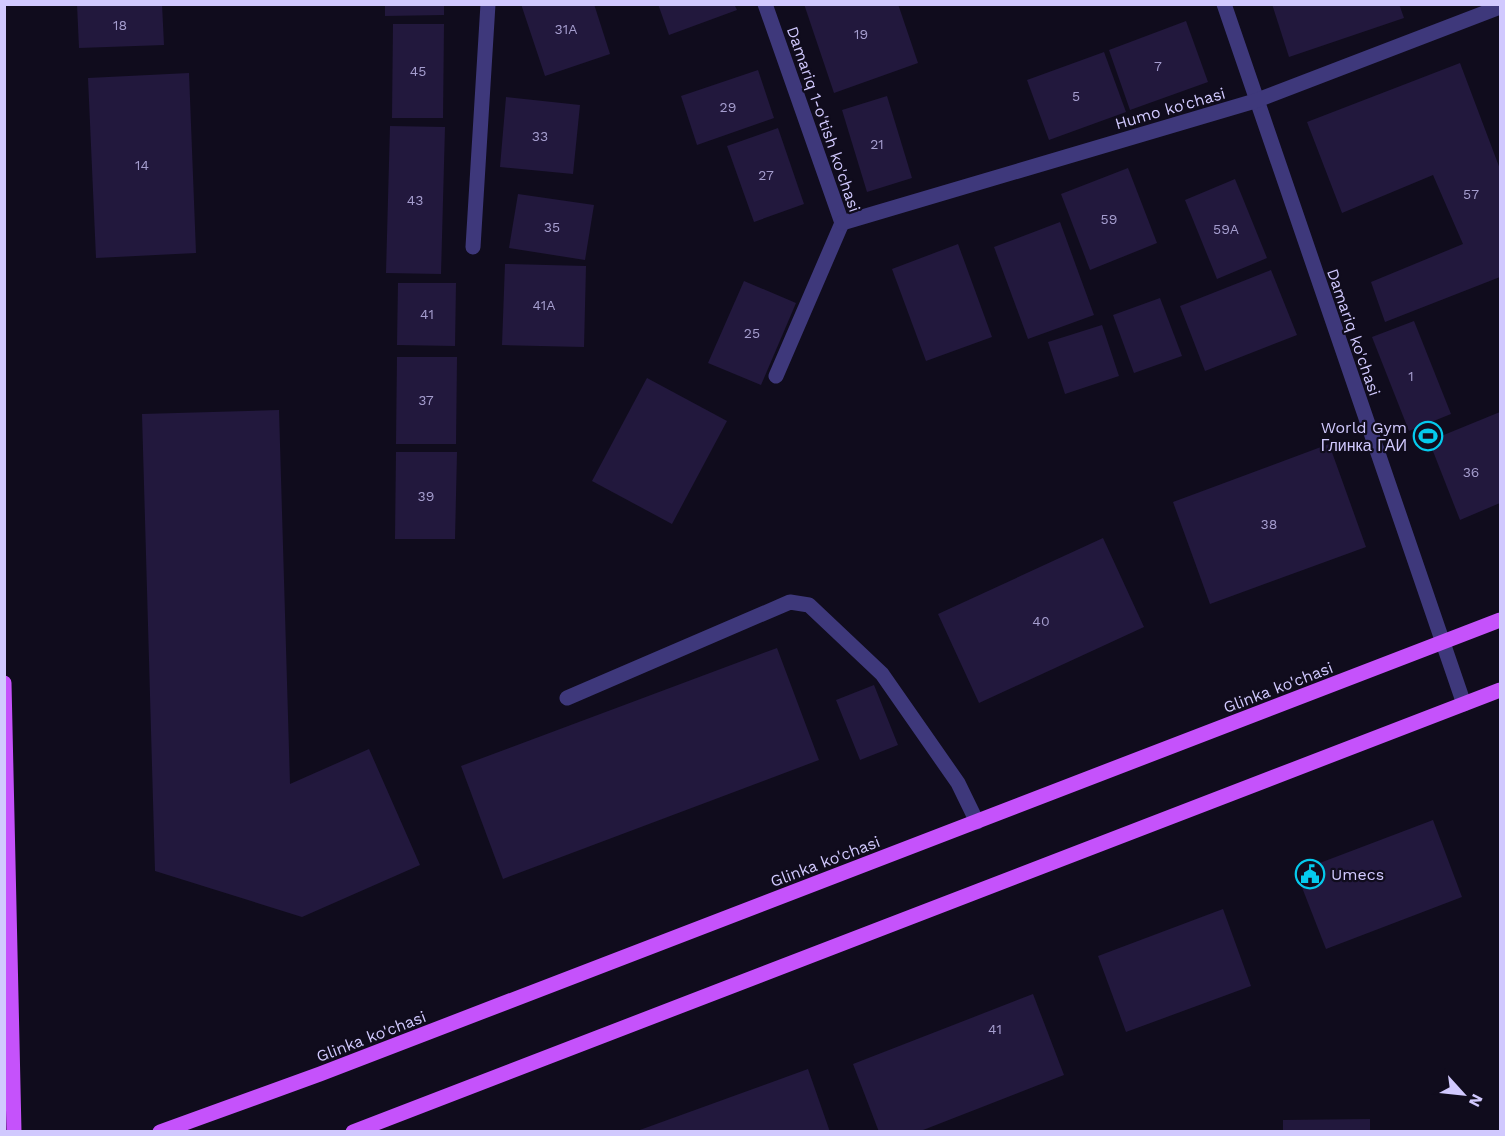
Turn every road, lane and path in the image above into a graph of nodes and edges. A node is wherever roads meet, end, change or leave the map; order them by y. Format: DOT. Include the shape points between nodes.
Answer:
graph roads {
  1 [pos="488,4"];
  2 [pos="765,4"];
  3 [pos="1224,4"];
  4 [pos="1500,7"];
  5 [pos="1255,101"];
  6 [pos="842,223"];
  7 [pos="473,247"];
  8 [pos="776,376"];
  9 [pos="1500,620"];
  10 [pos="1442,643"];
  11 [pos="4,683"];
  12 [pos="1500,690"];
  13 [pos="567,698"];
  14 [pos="1464,704"];
  15 [pos="976,822"];
  16 [pos="14,1131"];
  17 [pos="160,1131"];
  18 [pos="352,1131"];
  1 -- 7 [label="street"];
  2 -- 6 [label="street, Damariq 1-o'tish ko'chasi"];
  3 -- 5 [label="street, Damariq ko'chasi"];
  4 -- 5 [label="street, Humo ko'chasi"];
  5 -- 6 [label="street, Humo ko'chasi"];
  5 -- 10 [label="street, Damariq ko'chasi"];
  6 -- 8 [label="street, Damariq 1-o'tish ko'chasi"];
  9 -- 10 [label="main road, Glinka ko'chasi"];
  10 -- 14 [label="street, Damariq ko'chasi"];
  10 -- 15 [label="main road, Glinka ko'chasi"];
  11 -- 16 [label="main road"];
  12 -- 14 [label="main road"];
  13 -- 15 [label="street" via="790,602 808,605 882,674 958,783"];
  14 -- 18 [label="main road"];
  15 -- 17 [label="main road, Glinka ko'chasi" via="320,1074"];
}
